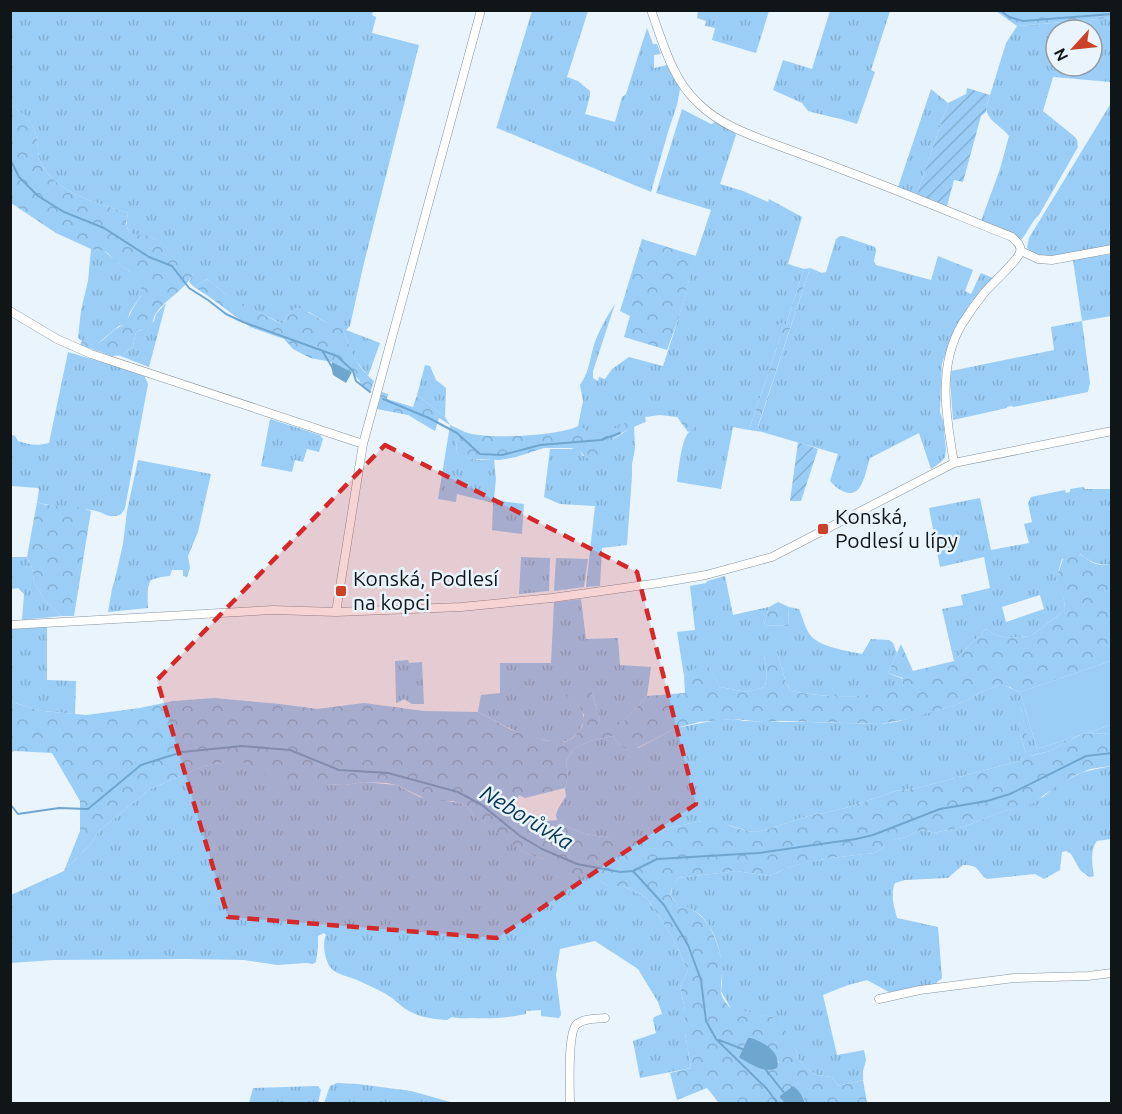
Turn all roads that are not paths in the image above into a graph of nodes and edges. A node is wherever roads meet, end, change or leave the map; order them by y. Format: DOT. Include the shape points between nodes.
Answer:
graph roads {
  1 [pos="481,10"];
  2 [pos="651,10"];
  3 [pos="1112,249"];
  4 [pos="1021,251"];
  5 [pos="10,311"];
  6 [pos="1112,431"];
  7 [pos="363,444"];
  8 [pos="954,464"];
  9 [pos="336,612"];
  10 [pos="10,625"];
  11 [pos="1112,973"];
  12 [pos="879,999"];
  13 [pos="605,1018"];
  14 [pos="570,1104"];
  1 -- 7 [label="street"];
  2 -- 4 [label="street" via="672,68 697,103 719,120 1012,237"];
  3 -- 4 [label="street" via="1052,260"];
  4 -- 8 [label="street" via="972,309 949,354 946,406"];
  5 -- 7 [label="street" via="91,354"];
  6 -- 8 [label="street"];
  7 -- 9 [label="street"];
  8 -- 9 [label="street" via="772,557 706,575 461,607"];
  9 -- 10 [label="street" via="273,610"];
  11 -- 12 [label="street" via="1014,978"];
  13 -- 14 [label="street" via="585,1020 575,1027"];
}
